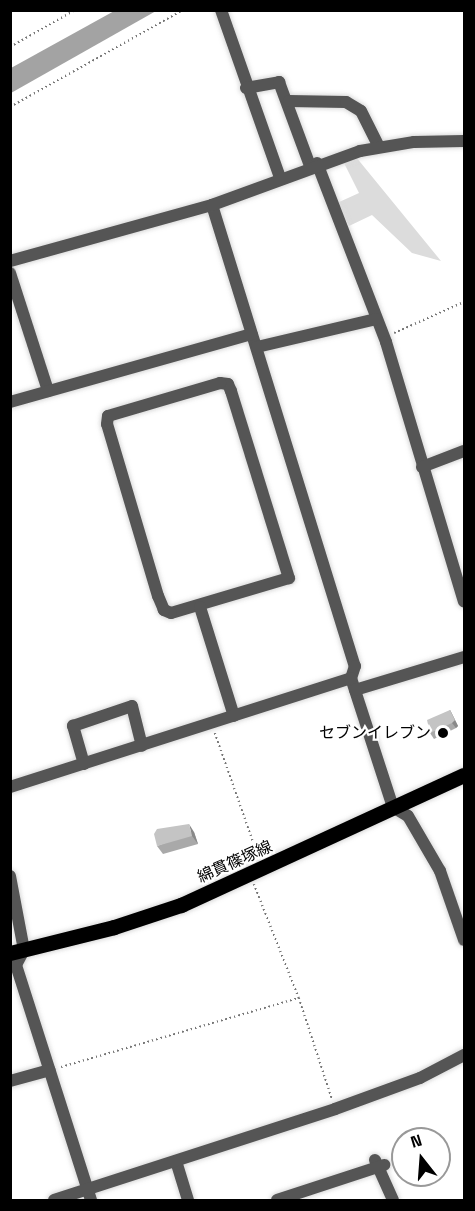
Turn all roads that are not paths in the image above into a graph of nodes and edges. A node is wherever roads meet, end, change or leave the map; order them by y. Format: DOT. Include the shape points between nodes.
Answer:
graph roads {
  1 [pos="220,10"];
  2 [pos="246,88"];
  3 [pos="289,101"];
  4 [pos="464,142"];
  5 [pos="379,147"];
  6 [pos="314,165"];
  7 [pos="280,178"];
  8 [pos="212,205"];
  9 [pos="10,261"];
  10 [pos="10,273"];
  11 [pos="376,319"];
  12 [pos="252,334"];
  13 [pos="257,347"];
  14 [pos="48,390"];
  15 [pos="10,402"];
  16 [pos="465,451"];
  17 [pos="422,467"];
  18 [pos="465,602"];
  19 [pos="200,607"];
  20 [pos="465,657"];
  21 [pos="353,684"];
  22 [pos="234,716"];
  23 [pos="142,746"];
  24 [pos="84,764"];
  25 [pos="465,775"];
  26 [pos="10,787"];
  27 [pos="393,807"];
  28 [pos="10,876"];
  29 [pos="465,940"];
  30 [pos="17,951"];
  31 [pos="465,1055"];
  32 [pos="50,1070"];
  33 [pos="10,1081"];
  34 [pos="176,1161"];
  35 [pos="89,1195"];
  36 [pos="54,1200"];
  37 [pos="188,1200"];
  38 [pos="277,1200"];
  39 [pos="393,1200"];
  1 -- 2 [label="street"];
  2 -- 3 [label="street" via="279,82"];
  2 -- 7 [label="street"];
  3 -- 5 [label="street" via="346,102 361,111"];
  3 -- 6 [label="street"];
  4 -- 5 [label="street"];
  5 -- 6 [label="street"];
  6 -- 7 [label="street"];
  6 -- 11 [label="street"];
  7 -- 8 [label="street"];
  8 -- 9 [label="street"];
  8 -- 12 [label="street"];
  10 -- 14 [label="street"];
  11 -- 13 [label="street"];
  11 -- 17 [label="street"];
  12 -- 13 [label="street"];
  12 -- 14 [label="street"];
  13 -- 21 [label="street" via="355,666"];
  14 -- 15 [label="street"];
  16 -- 17 [label="street"];
  17 -- 18 [label="street"];
  19 -- 19 [label="street" via="289,578 228,384 115,411 108,416 107,424 164,610 171,613"];
  19 -- 22 [label="street"];
  20 -- 21 [label="street"];
  21 -- 22 [label="street"];
  21 -- 27 [label="street"];
  22 -- 23 [label="street"];
  23 -- 24 [label="street"];
  23 -- 24 [label="street" via="132,706 74,726"];
  24 -- 26 [label="street"];
  25 -- 27 [label="main road, 綿貫篠塚線"];
  27 -- 29 [label="street" via="408,816 440,871"];
  27 -- 30 [label="main road, 綿貫篠塚線" via="257,872 147,916"];
  28 -- 30 [label="street"];
  30 -- 32 [label="street" via="16,965"];
  31 -- 34 [label="street" via="420,1078"];
  32 -- 33 [label="street"];
  32 -- 35 [label="street"];
  34 -- 35 [label="street"];
  34 -- 37 [label="street"];
  35 -- 36 [label="street"];
  38 -- 39 [label="street" via="379,1164"];
}
